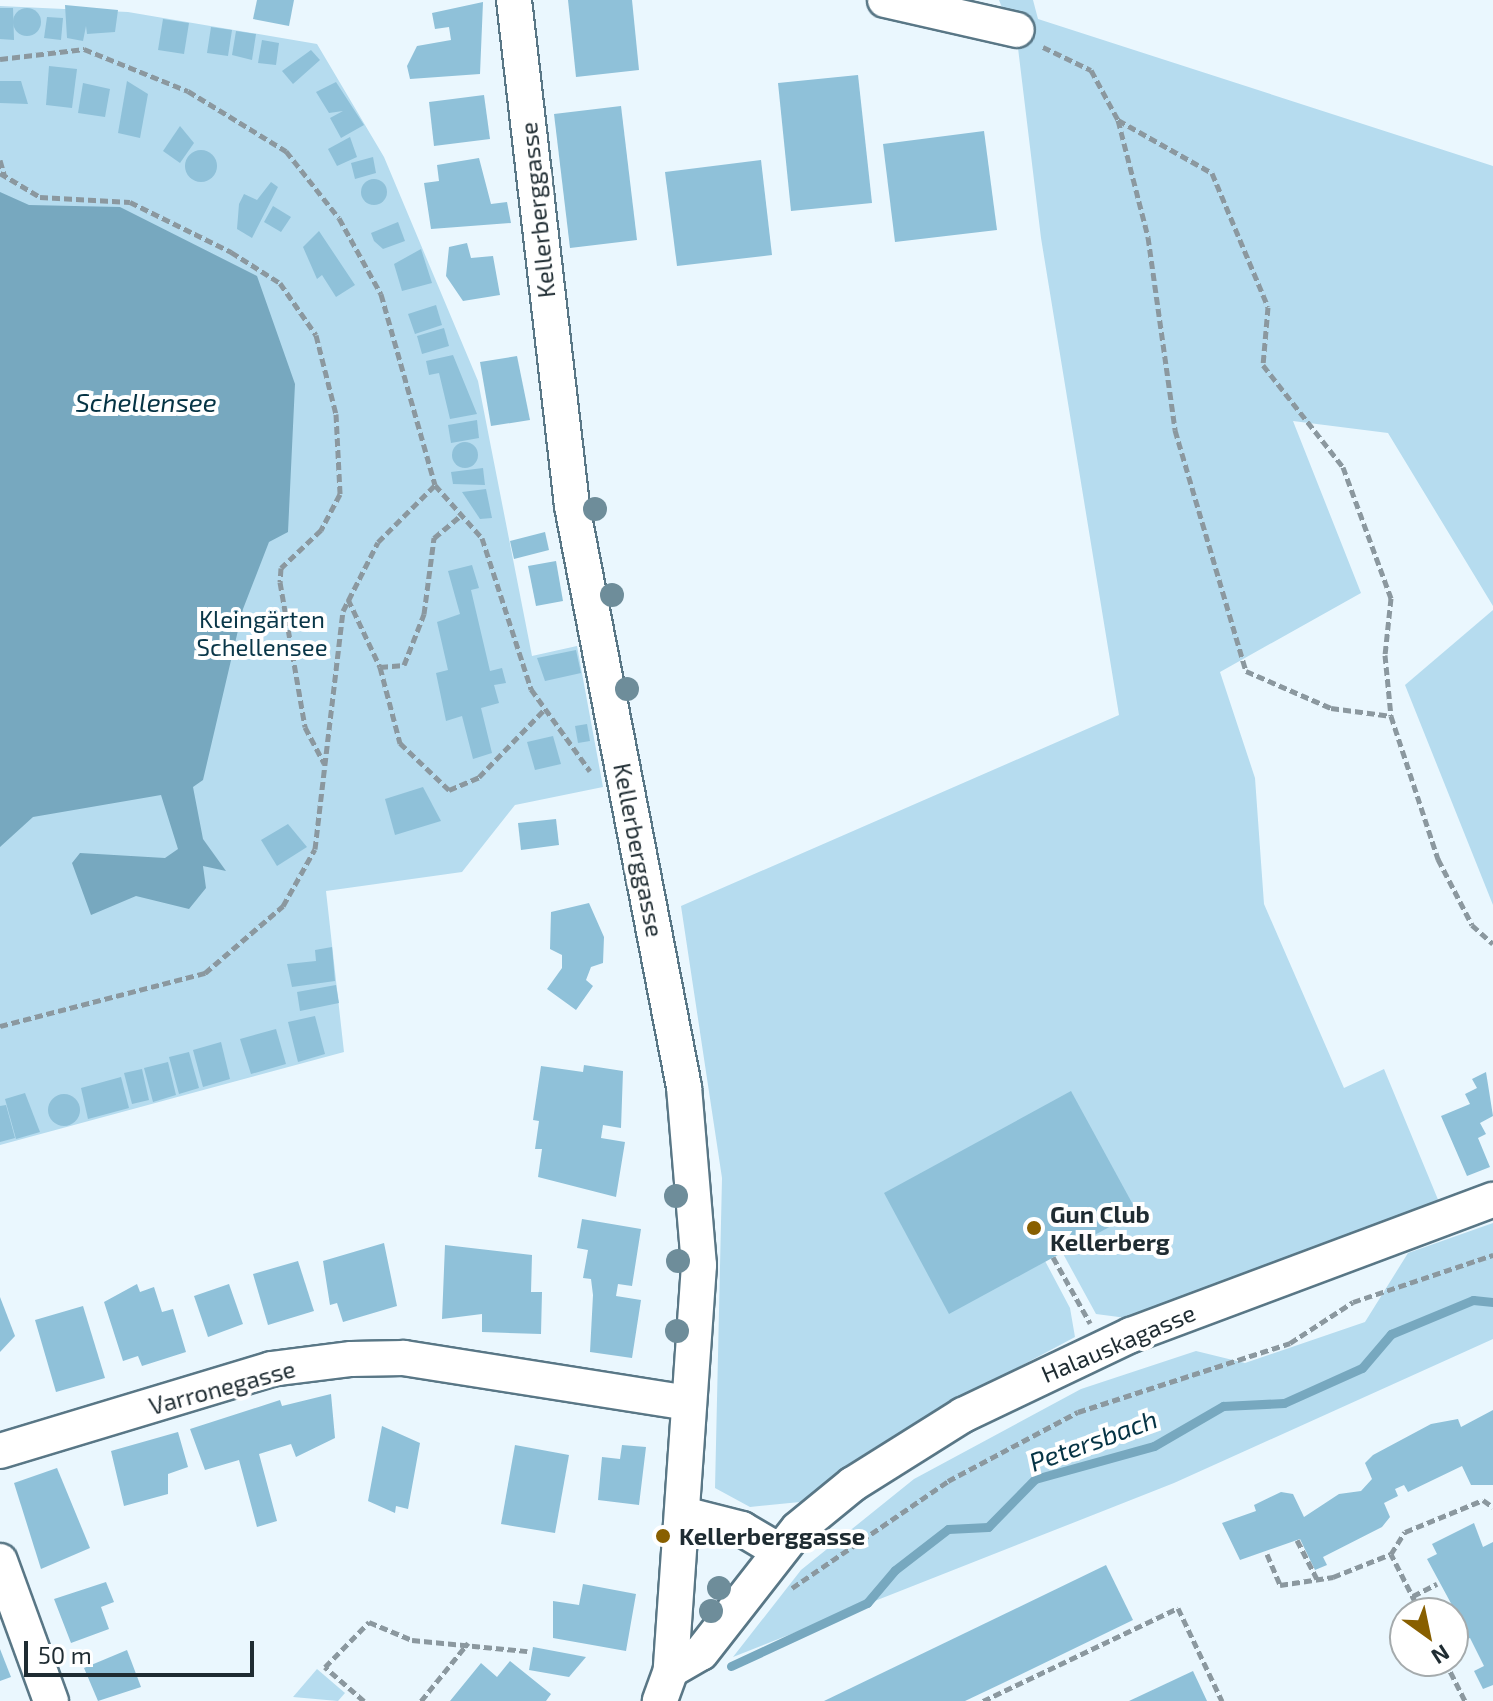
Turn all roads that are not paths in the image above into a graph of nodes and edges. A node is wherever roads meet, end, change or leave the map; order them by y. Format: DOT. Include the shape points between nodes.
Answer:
graph roads {
  1 [pos="514,0"];
  2 [pos="885,0"];
  3 [pos="1011,29"];
  4 [pos="1493,1200"];
  5 [pos="687,1403"];
  6 [pos="0,1451"];
  7 [pos="683,1514"];
  8 [pos="779,1551"];
  9 [pos="0,1561"];
  10 [pos="665,1686"];
  11 [pos="51,1701"];
  1 -- 5 [label="street, Kellerberggasse" via="572,506 684,1087 699,1265"];
  2 -- 3 [label="street"];
  4 -- 8 [label="street, Halauskagasse" via="1051,1369 853,1484"];
  5 -- 6 [label="street, Varronegasse" via="404,1358 351,1359 271,1369"];
  5 -- 7 [label="street, Kellerberggasse"];
  7 -- 8 [label="street" via="742,1529"];
  7 -- 10 [label="street, Kellerberggasse"];
  8 -- 10 [label="street, Halauskagasse" via="701,1653"];
  9 -- 11 [label="street"];
}
